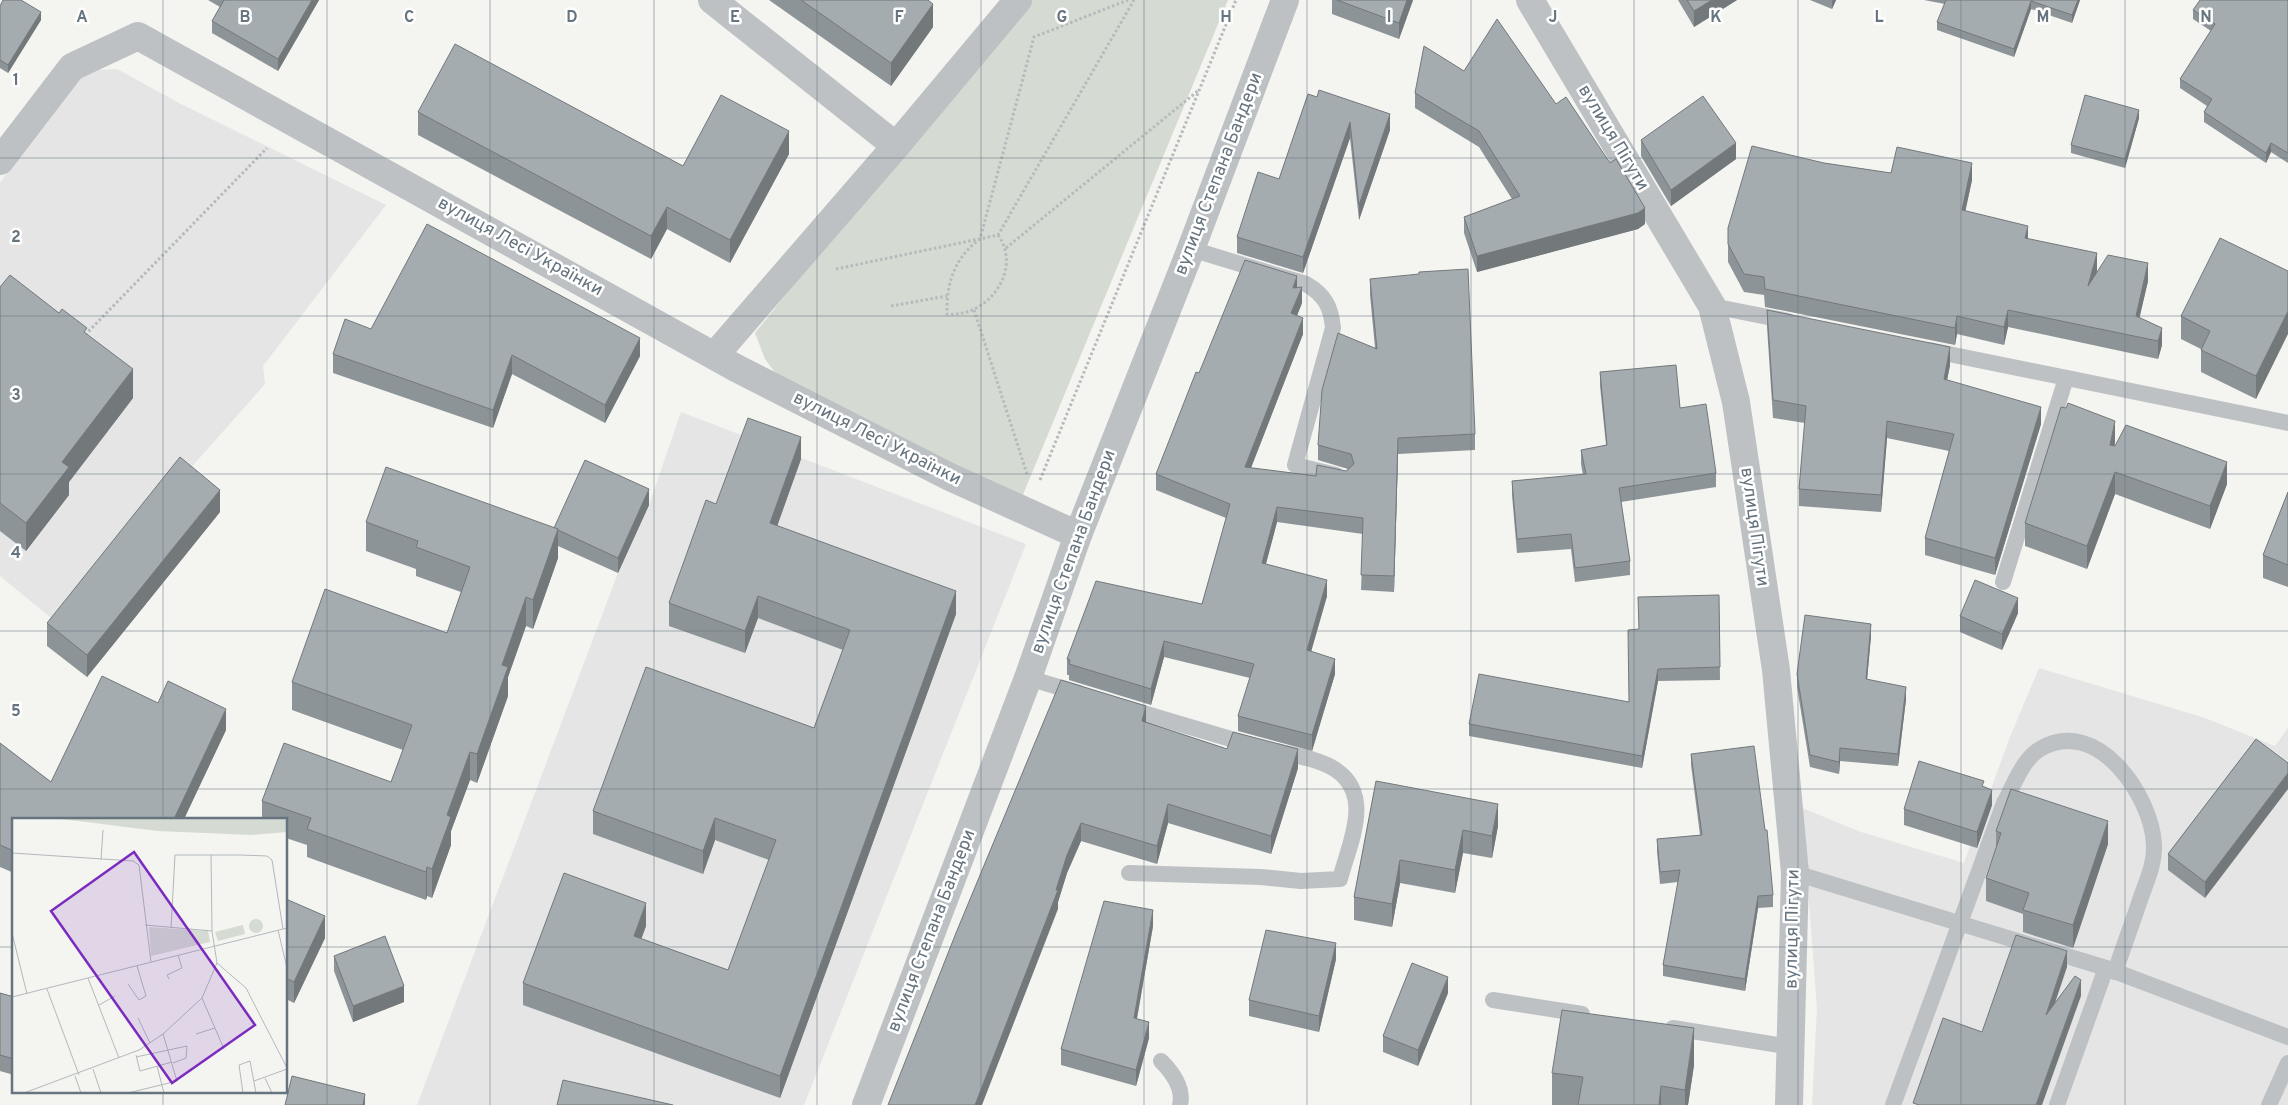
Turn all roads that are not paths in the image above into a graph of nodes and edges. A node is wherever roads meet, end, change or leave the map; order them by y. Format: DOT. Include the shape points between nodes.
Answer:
graph roads {
  1 [pos="712,0"];
  2 [pos="1018,0"];
  3 [pos="1285,0"];
  4 [pos="1530,0"];
  5 [pos="896,146"];
  6 [pos="0,161"];
  7 [pos="1191,249"];
  8 [pos="1712,306"];
  9 [pos="1807,325"];
  10 [pos="1913,347"];
  11 [pos="715,355"];
  12 [pos="2066,378"];
  13 [pos="2288,423"];
  14 [pos="1344,476"];
  15 [pos="1078,535"];
  16 [pos="2003,582"];
  17 [pos="1028,678"];
  18 [pos="1093,698"];
  19 [pos="1111,703"];
  20 [pos="1129,873"];
  21 [pos="1795,873"];
  22 [pos="1960,923"];
  23 [pos="2110,970"];
  24 [pos="1493,1000"];
  25 [pos="1598,1017"];
  26 [pos="1656,1026"];
  27 [pos="2288,1037"];
  28 [pos="1791,1047"];
  29 [pos="1161,1061"];
  30 [pos="2288,1063"];
  31 [pos="866,1105"];
  32 [pos="1180,1105"];
  33 [pos="1789,1105"];
  34 [pos="1893,1105"];
  35 [pos="2057,1105"];
  36 [pos="2269,1105"];
  1 -- 5 [label="street"];
  2 -- 5 [label="street"];
  3 -- 7 [label="street, вулиця Степана Бандери"];
  4 -- 8 [label="street, вулиця Пігути"];
  5 -- 11 [label="street"];
  6 -- 11 [label="street, вулиця Лесі Українки" via="72,66 138,36"];
  7 -- 14 [label="lane" via="1306,284 1325,299 1332,313 1332,328 1295,465"];
  7 -- 15 [label="street, вулиця Степана Бандери"];
  8 -- 9 [label="lane"];
  8 -- 21 [label="street, вулиця Пігути" via="1736,402 1773,650"];
  10 -- 12 [label="lane"];
  11 -- 15 [label="street, вулиця Лесі Українки" via="950,477 1030,503"];
  12 -- 13 [label="lane"];
  12 -- 16 [label="lane"];
  15 -- 17 [label="street, вулиця Степана Бандери"];
  17 -- 18 [label="lane"];
  17 -- 31 [label="street, вулиця Степана Бандери"];
  19 -- 20 [label="lane" via="1320,763 1336,770 1348,782 1357,803 1358,814 1340,879 1301,881"];
  21 -- 22 [label="lane"];
  21 -- 28 [label="street, вулиця Пігути"];
  22 -- 23 [label="lane"];
  22 -- 23 [label="lane" via="2004,803 2027,761 2053,743 2070,742 2085,746 2101,752 2128,777 2147,809 2152,827 2151,868"];
  22 -- 34 [label="lane"];
  23 -- 27 [label="lane"];
  23 -- 35 [label="lane"];
  24 -- 25 [label="lane"];
  26 -- 28 [label="lane"];
  28 -- 33 [label="street, вулиця Пігути"];
  29 -- 32 [label="lane" via="1177,1082"];
  30 -- 36 [label="lane"];
}
